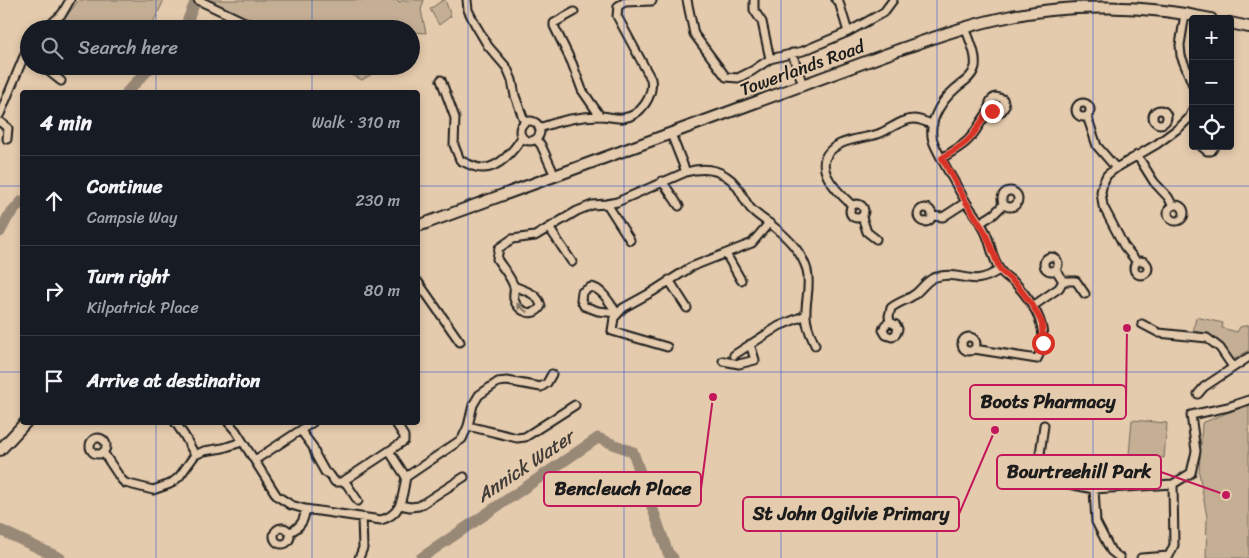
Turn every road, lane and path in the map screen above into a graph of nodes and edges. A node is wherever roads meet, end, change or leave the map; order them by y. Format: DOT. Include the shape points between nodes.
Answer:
graph roads {
  1 [pos="70,0"];
  2 [pos="198,0"];
  3 [pos="467,0"];
  4 [pos="687,0"];
  5 [pos="754,0"];
  6 [pos="836,0"];
  7 [pos="892,0"];
  8 [pos="652,1"];
  9 [pos="1106,4"];
  10 [pos="574,12"];
  11 [pos="1184,14"];
  12 [pos="1189,15"];
  13 [pos="55,20"];
  14 [pos="241,20"];
  15 [pos="1234,24"];
  16 [pos="965,27"];
  17 [pos="1249,28"];
  18 [pos="848,32"];
  19 [pos="792,54"];
  20 [pos="770,58"];
  21 [pos="20,70"];
  22 [pos="53,75"];
  23 [pos="1189,75"];
  24 [pos="441,80"];
  25 [pos="61,81"];
  26 [pos="803,85"];
  27 [pos="991,109"];
  28 [pos="0,114"];
  29 [pos="600,116"];
  30 [pos="1087,116"];
  31 [pos="0,122"];
  32 [pos="1165,122"];
  33 [pos="1189,122"];
  34 [pos="525,123"];
  35 [pos="933,124"];
  36 [pos="539,128"];
  37 [pos="1172,133"];
  38 [pos="671,134"];
  39 [pos="522,137"];
  40 [pos="7,139"];
  41 [pos="536,139"];
  42 [pos="1137,155"];
  43 [pos="942,158"];
  44 [pos="1116,168"];
  45 [pos="686,172"];
  46 [pos="555,176"];
  47 [pos="662,181"];
  48 [pos="966,202"];
  49 [pos="608,204"];
  50 [pos="1004,204"];
  51 [pos="679,206"];
  52 [pos="1173,206"];
  53 [pos="932,216"];
  54 [pos="769,223"];
  55 [pos="980,223"];
  56 [pos="420,225"];
  57 [pos="550,229"];
  58 [pos="876,239"];
  59 [pos="630,240"];
  60 [pos="726,254"];
  61 [pos="572,262"];
  62 [pos="1137,262"];
  63 [pos="1000,270"];
  64 [pos="1056,270"];
  65 [pos="669,280"];
  66 [pos="741,280"];
  67 [pos="1063,281"];
  68 [pos="420,285"];
  69 [pos="514,286"];
  70 [pos="1085,294"];
  71 [pos="1033,306"];
  72 [pos="687,308"];
  73 [pos="618,313"];
  74 [pos="806,315"];
  75 [pos="890,322"];
  76 [pos="1142,324"];
  77 [pos="460,342"];
  78 [pos="750,344"];
  79 [pos="815,345"];
  80 [pos="667,347"];
  81 [pos="974,349"];
  82 [pos="734,354"];
  83 [pos="1249,357"];
  84 [pos="723,361"];
  85 [pos="1233,367"];
  86 [pos="552,374"];
  87 [pos="1198,394"];
  88 [pos="1249,400"];
  89 [pos="575,405"];
  90 [pos="23,425"];
  91 [pos="176,425"];
  92 [pos="230,425"];
  93 [pos="308,425"];
  94 [pos="397,425"];
  95 [pos="1044,425"];
  96 [pos="468,426"];
  97 [pos="301,430"];
  98 [pos="242,442"];
  99 [pos="0,450"];
  100 [pos="389,451"];
  101 [pos="103,452"];
  102 [pos="195,455"];
  103 [pos="255,460"];
  104 [pos="406,477"];
  105 [pos="464,477"];
  106 [pos="341,481"];
  107 [pos="1173,484"];
  108 [pos="1094,489"];
  109 [pos="358,501"];
  110 [pos="400,505"];
  111 [pos="305,509"];
  112 [pos="362,518"];
  113 [pos="289,533"];
  114 [pos="360,558"];
  115 [pos="1120,558"];
  116 [pos="1141,558"];
  1 -- 13 [label="street"];
  2 -- 14 [label="street"];
  3 -- 34 [label="street" via="475,24 507,68"];
  4 -- 20 [label="street" via="694,34 726,77 738,78"];
  5 -- 20 [label="street" via="754,10 762,22"];
  6 -- 18 [label="street"];
  7 -- 18 [label="street" via="884,12"];
  8 -- 29 [label="street" via="625,2 618,6 617,16 651,79 652,89 637,113 624,118"];
  9 -- 11 [label="street, Towerlands Road"];
  9 -- 16 [label="street, Towerlands Road" via="1008,16"];
  10 -- 29 [label="street" via="557,20 554,26 582,90"];
  11 -- 12 [label="street, Towerlands Road"];
  11 -- 23 [label="street" via="1180,45"];
  15 -- 17 [label="street"];
  16 -- 26 [label="street, Towerlands Road"];
  16 -- 35 [label="street" via="975,58 974,67 968,79 950,95 937,113"];
  18 -- 19 [label="street"];
  19 -- 20 [label="street"];
  19 -- 26 [label="street"];
  21 -- 28 [label="street"];
  22 -- 25 [label="street"];
  24 -- 39 [label="street" via="454,118 454,145 460,160 482,168 489,167 500,162"];
  26 -- 38 [label="street, Towerlands Road"];
  27 -- 43 [label="street" via="981,119 974,134"];
  29 -- 36 [label="street" via="565,120"];
  30 -- 44 [label="street" via="1098,146"];
  31 -- 40 [label="street" via="8,128"];
  32 -- 37 [label="street"];
  33 -- 37 [label="street"];
  34 -- 36 [label="street" via="534,122"];
  34 -- 39 [label="street" via="520,129"];
  35 -- 43 [label="street" via="931,134"];
  35 -- 58 [label="street" via="905,120 877,134 841,143 828,155 825,162 827,179 852,205 863,206 862,217 867,232"];
  36 -- 41 [label="street"];
  37 -- 42 [label="street"];
  38 -- 45 [label="street"];
  38 -- 46 [label="street, Towerlands Road"];
  39 -- 41 [label="street" via="529,141"];
  41 -- 46 [label="street"];
  42 -- 44 [label="street"];
  42 -- 52 [label="street"];
  43 -- 48 [label="street"];
  44 -- 62 [label="street" via="1103,183 1103,206 1124,246"];
  45 -- 47 [label="street"];
  45 -- 54 [label="street" via="710,170 727,176 753,211"];
  46 -- 56 [label="street, Towerlands Road"];
  47 -- 49 [label="street"];
  47 -- 51 [label="street"];
  48 -- 53 [label="street" via="943,217"];
  48 -- 55 [label="street"];
  49 -- 57 [label="street" via="592,205 577,211"];
  49 -- 59 [label="street"];
  50 -- 55 [label="street"];
  54 -- 60 [label="street" via="752,243"];
  54 -- 74 [label="street" via="800,254 808,280"];
  55 -- 63 [label="street"];
  57 -- 61 [label="street"];
  57 -- 69 [label="street" via="535,236 512,240 499,248 497,259"];
  60 -- 65 [label="street" via="691,267"];
  60 -- 66 [label="street"];
  63 -- 71 [label="street"];
  63 -- 75 [label="street" via="982,279 971,280 956,275 933,277 913,296 891,308"];
  64 -- 67 [label="street"];
  65 -- 72 [label="street"];
  65 -- 73 [label="street"];
  67 -- 70 [label="street" via="1076,281"];
  67 -- 71 [label="street" via="1059,288"];
  68 -- 77 [label="street"];
  71 -- 81 [label="street" via="1042,323 1043,343 1037,359"];
  73 -- 73 [label="street" via="587,308 582,303 582,292 591,287 597,288"];
  73 -- 80 [label="street" via="612,331"];
  74 -- 78 [label="street" via="778,326"];
  74 -- 79 [label="street"];
  76 -- 85 [label="street" via="1159,332 1207,338 1220,348"];
  78 -- 82 [label="street"];
  78 -- 84 [label="street" via="756,360 739,364"];
  83 -- 85 [label="street"];
  85 -- 87 [label="street"];
  86 -- 96 [label="street" via="541,387 498,382 479,394"];
  88 -- 107 [label="street" via="1191,415 1196,451 1191,473"];
  89 -- 96 [label="street" via="525,437"];
  90 -- 99 [label="street"];
  91 -- 102 [label="street"];
  92 -- 98 [label="street"];
  93 -- 97 [label="street"];
  94 -- 100 [label="street" via="404,441"];
  95 -- 108 [label="street" via="1040,454 1046,469 1063,483"];
  96 -- 104 [label="street" via="462,439"];
  97 -- 103 [label="street"];
  97 -- 106 [label="street" via="325,472 336,482"];
  98 -- 102 [label="street"];
  98 -- 103 [label="street"];
  100 -- 104 [label="street"];
  100 -- 106 [label="street"];
  101 -- 102 [label="street" via="125,483 153,490 179,477"];
  103 -- 111 [label="street" via="277,496"];
  104 -- 110 [label="street"];
  105 -- 110 [label="street" via="419,506"];
  106 -- 109 [label="street"];
  107 -- 108 [label="street"];
  107 -- 116 [label="street" via="1174,546 1169,556"];
  108 -- 115 [label="street" via="1096,522 1111,551"];
  110 -- 112 [label="street" via="389,518"];
  111 -- 112 [label="street"];
  111 -- 113 [label="street" via="304,521"];
  112 -- 114 [label="street"];
}
